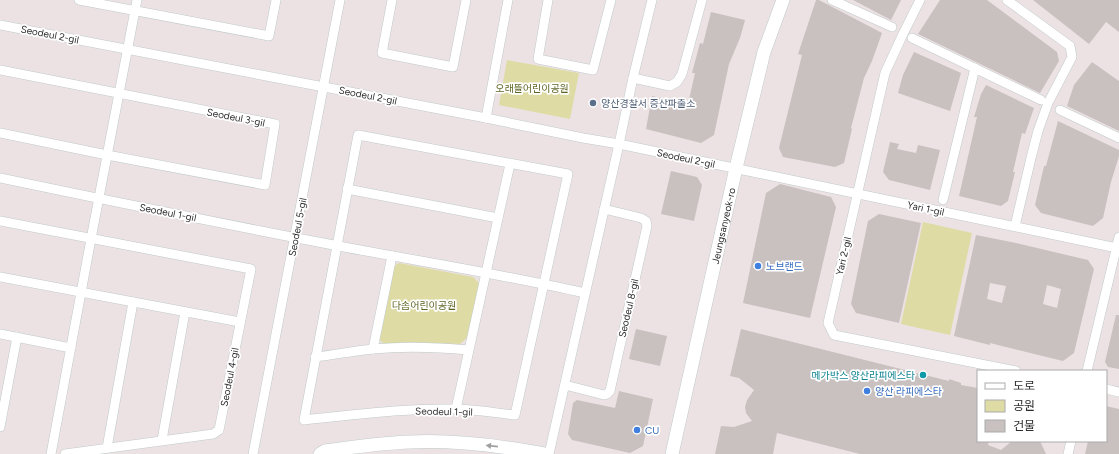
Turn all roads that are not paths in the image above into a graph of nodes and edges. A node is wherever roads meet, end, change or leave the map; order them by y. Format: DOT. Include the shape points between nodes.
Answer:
graph roads {
  1 [pos="79,0"];
  2 [pos="137,0"];
  3 [pos="276,0"];
  4 [pos="340,0"];
  5 [pos="392,0"];
  6 [pos="466,0"];
  7 [pos="508,0"];
  8 [pos="548,0"];
  9 [pos="611,0"];
  10 [pos="652,0"];
  11 [pos="702,0"];
  12 [pos="783,0"];
  13 [pos="832,0"];
  14 [pos="920,0"];
  15 [pos="1007,0"];
  16 [pos="135,11"];
  17 [pos="0,25"];
  18 [pos="892,27"];
  19 [pos="912,38"];
  20 [pos="127,50"];
  21 [pos="975,68"];
  22 [pos="0,70"];
  23 [pos="632,78"];
  24 [pos="323,86"];
  25 [pos="119,94"];
  26 [pos="1041,100"];
  27 [pos="1060,110"];
  28 [pos="486,118"];
  29 [pos="0,133"];
  30 [pos="1119,138"];
  31 [pos="619,144"];
  32 [pos="107,156"];
  33 [pos="510,164"];
  34 [pos="736,168"];
  35 [pos="0,178"];
  36 [pos="347,189"];
  37 [pos="857,193"];
  38 [pos="99,199"];
  39 [pos="943,200"];
  40 [pos="604,209"];
  41 [pos="498,218"];
  42 [pos="0,221"];
  43 [pos="1015,226"];
  44 [pos="295,236"];
  45 [pos="1119,237"];
  46 [pos="91,239"];
  47 [pos="336,245"];
  48 [pos="1117,248"];
  49 [pos="392,256"];
  50 [pos="485,273"];
  51 [pos="0,277"];
  52 [pos="545,284"];
  53 [pos="82,292"];
  54 [pos="584,293"];
  55 [pos="133,302"];
  56 [pos="185,312"];
  57 [pos="240,322"];
  58 [pos="0,334"];
  59 [pos="17,337"];
  60 [pos="71,348"];
  61 [pos="373,349"];
  62 [pos="468,350"];
  63 [pos="315,357"];
  64 [pos="1011,370"];
  65 [pos="1087,370"];
  66 [pos="565,385"];
  67 [pos="1107,389"];
  68 [pos="1119,392"];
  69 [pos="3,395"];
  70 [pos="456,409"];
  71 [pos="0,427"];
  72 [pos="162,440"];
  73 [pos="1071,442"];
  74 [pos="107,448"];
  75 [pos="51,454"];
  76 [pos="65,454"];
  77 [pos="253,454"];
  78 [pos="320,454"];
  79 [pos="544,454"];
  80 [pos="549,454"];
  81 [pos="672,454"];
  82 [pos="1068,454"];
  1 -- 16 [label="street"];
  2 -- 16 [label="street"];
  3 -- 16 [label="street" via="269,36"];
  4 -- 24 [label="street, Seodeul 5-gil"];
  5 -- 6 [label="street" via="382,53 453,67"];
  7 -- 28 [label="street"];
  8 -- 9 [label="street" via="538,59 593,70"];
  10 -- 23 [label="street"];
  11 -- 23 [label="street" via="682,74 677,82 670,86"];
  12 -- 34 [label="street, Jeungsanyeok-ro" via="764,52"];
  13 -- 18 [label="street"];
  14 -- 37 [label="street, Yari 2-gil" via="885,74"];
  15 -- 43 [label="street" via="1070,46 1072,57 1048,103 1038,131"];
  16 -- 20 [label="street"];
  17 -- 20 [label="street, Seodeul 2-gil"];
  19 -- 21 [label="street"];
  20 -- 24 [label="street, Seodeul 2-gil"];
  20 -- 25 [label="street"];
  21 -- 26 [label="street"];
  21 -- 39 [label="street"];
  22 -- 25 [label="street, Seodeul 3-gil"];
  23 -- 31 [label="street"];
  24 -- 28 [label="street, Seodeul 2-gil"];
  24 -- 44 [label="street, Seodeul 5-gil"];
  25 -- 32 [label="street"];
  25 -- 32 [label="street, Seodeul 3-gil" via="275,124 265,185"];
  27 -- 30 [label="street"];
  28 -- 31 [label="street, Seodeul 2-gil"];
  29 -- 32 [label="street, Seodeul 3-gil"];
  31 -- 34 [label="street, Seodeul 2-gil"];
  31 -- 40 [label="street"];
  32 -- 38 [label="street"];
  33 -- 36 [label="street, Seodeul 1-gil" via="358,135"];
  33 -- 41 [label="street"];
  33 -- 52 [label="street, Seodeul 1-gil" via="568,174"];
  34 -- 37 [label="street, Yari 1-gil"];
  34 -- 81 [label="street, Jeungsanyeok-ro"];
  35 -- 38 [label="street, Seodeul 1-gil"];
  36 -- 41 [label="street"];
  36 -- 47 [label="street, Seodeul 1-gil"];
  37 -- 43 [label="street, Yari 1-gil"];
  37 -- 64 [label="street, Yari 2-gil" via="828,323 834,335"];
  38 -- 44 [label="street, Seodeul 1-gil"];
  38 -- 46 [label="street"];
  40 -- 54 [label="street"];
  40 -- 66 [label="street, Seodeul 8-gil" via="641,218 646,221 647,226 610,391 604,395"];
  41 -- 50 [label="street"];
  42 -- 46 [label="street"];
  43 -- 48 [label="street, Yari 1-gil"];
  44 -- 47 [label="street, Seodeul 1-gil"];
  44 -- 77 [label="street, Seodeul 5-gil"];
  45 -- 48 [label="street"];
  46 -- 53 [label="street"];
  46 -- 57 [label="street" via="251,269"];
  47 -- 49 [label="street, Seodeul 1-gil"];
  47 -- 63 [label="street, Seodeul 1-gil"];
  48 -- 65 [label="street"];
  49 -- 50 [label="street, Seodeul 1-gil"];
  49 -- 61 [label="street"];
  50 -- 52 [label="street, Seodeul 1-gil"];
  50 -- 62 [label="street"];
  51 -- 53 [label="street"];
  52 -- 54 [label="street, Seodeul 1-gil"];
  52 -- 70 [label="street, Seodeul 1-gil" via="515,415"];
  53 -- 55 [label="street"];
  53 -- 60 [label="street"];
  54 -- 66 [label="street"];
  55 -- 56 [label="street"];
  55 -- 74 [label="street"];
  56 -- 57 [label="street"];
  56 -- 72 [label="street"];
  57 -- 72 [label="street, Seodeul 4-gil" via="219,430 213,434"];
  58 -- 59 [label="street"];
  59 -- 60 [label="street"];
  59 -- 69 [label="street"];
  60 -- 75 [label="street"];
  61 -- 62 [label="street" via="418,347"];
  61 -- 63 [label="street"];
  62 -- 70 [label="street"];
  63 -- 70 [label="street, Seodeul 1-gil" via="304,420 384,411"];
  66 -- 80 [label="street"];
  67 -- 68 [label="street"];
  69 -- 71 [label="street"];
  72 -- 74 [label="street, Seodeul 4-gil"];
  73 -- 82 [label="street"];
  74 -- 76 [label="street, Seodeul 4-gil"];
  79 -- 78 [label="street, one-way" via="516,448 411,442 325,451"];
}
